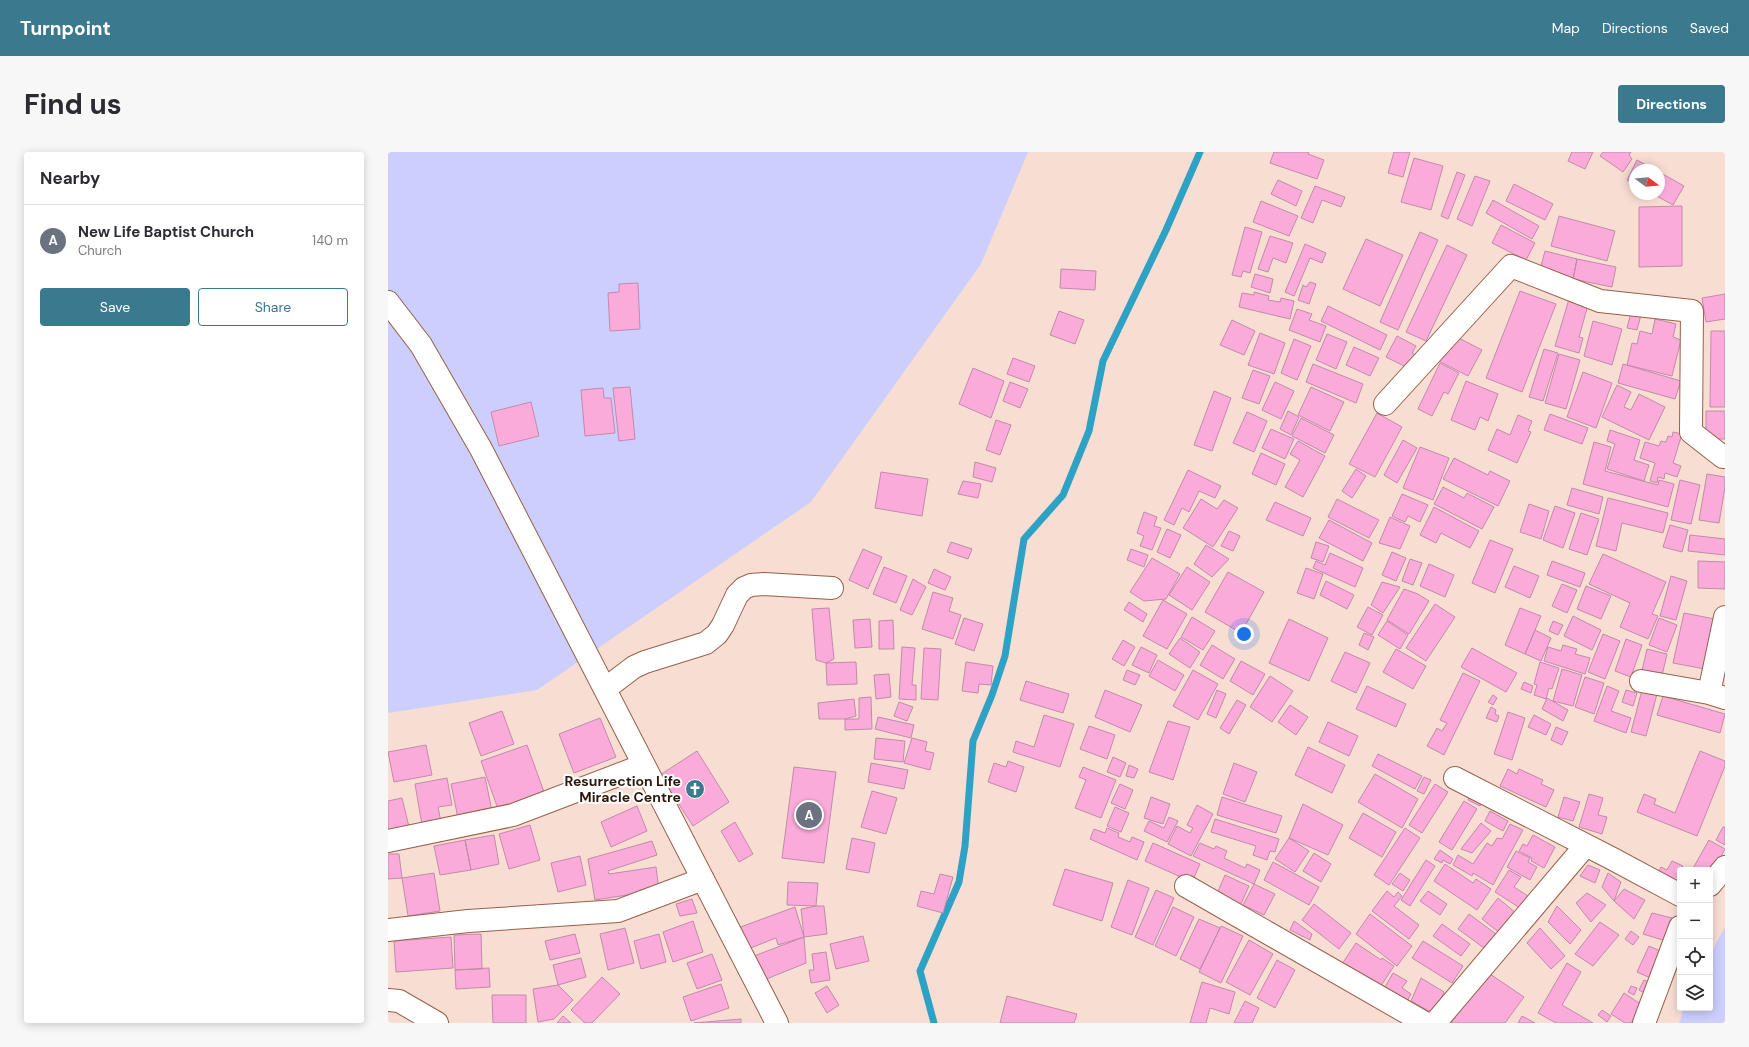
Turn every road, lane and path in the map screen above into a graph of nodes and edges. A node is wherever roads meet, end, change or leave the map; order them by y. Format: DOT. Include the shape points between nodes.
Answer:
graph roads {
  1 [pos="388,302"];
  2 [pos="1385,404"];
  3 [pos="1725,457"];
  4 [pos="832,588"];
  5 [pos="1725,617"];
  6 [pos="1641,681"];
  7 [pos="605,689"];
  8 [pos="1717,695"];
  9 [pos="644,765"];
  10 [pos="1455,778"];
  11 [pos="388,840"];
  12 [pos="1586,845"];
  13 [pos="1725,867"];
  14 [pos="703,879"];
  15 [pos="1713,881"];
  16 [pos="1186,886"];
  17 [pos="1677,893"];
  18 [pos="388,930"];
  19 [pos="1677,935"];
  20 [pos="388,1000"];
  21 [pos="1395,1016"];
  22 [pos="437,1023"];
  23 [pos="777,1023"];
  24 [pos="1425,1023"];
  25 [pos="1435,1023"];
  26 [pos="1644,1023"];
  1 -- 7 [label="street" via="421,345 481,450"];
  2 -- 3 [label="street" via="1511,266 1600,301 1692,311 1691,432"];
  4 -- 7 [label="street" via="764,584 744,588 717,634 706,643 634,667"];
  5 -- 8 [label="street"];
  6 -- 8 [label="street"];
  7 -- 9 [label="street"];
  9 -- 11 [label="street" via="513,816"];
  9 -- 14 [label="street"];
  10 -- 12 [label="street"];
  12 -- 17 [label="street"];
  12 -- 25 [label="street"];
  13 -- 15 [label="street"];
  14 -- 18 [label="street" via="618,911 468,921"];
  14 -- 23 [label="street"];
  16 -- 21 [label="street"];
  19 -- 26 [label="street"];
  20 -- 22 [label="street" via="399,1001"];
  21 -- 24 [label="street"];
}
